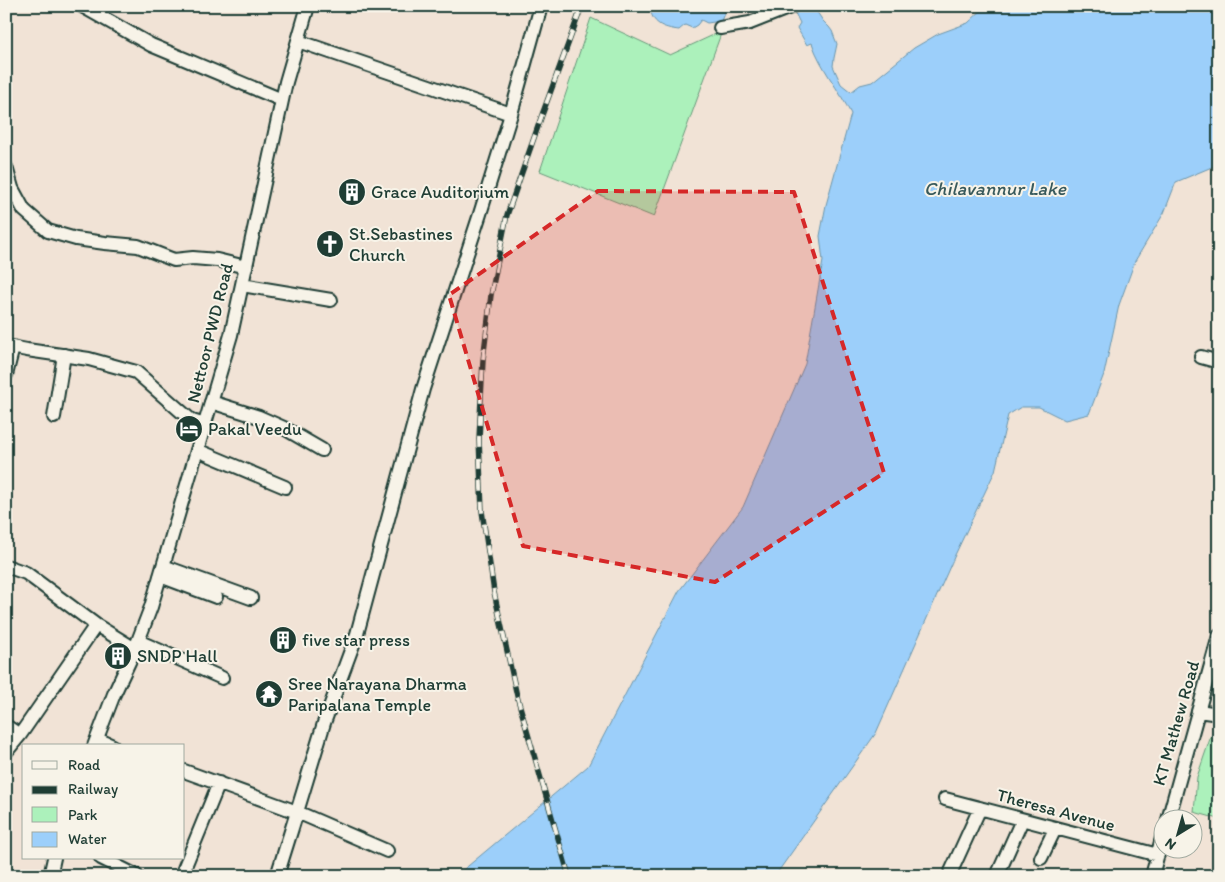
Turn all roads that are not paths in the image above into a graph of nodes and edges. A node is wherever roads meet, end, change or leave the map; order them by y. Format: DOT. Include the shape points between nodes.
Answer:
graph roads {
  1 [pos="82,6"];
  2 [pos="308,6"];
  3 [pos="541,6"];
  4 [pos="793,6"];
  5 [pos="720,28"];
  6 [pos="298,41"];
  7 [pos="282,100"];
  8 [pos="511,114"];
  9 [pos="6,166"];
  10 [pos="246,267"];
  11 [pos="242,285"];
  12 [pos="331,300"];
  13 [pos="10,346"];
  14 [pos="64,355"];
  15 [pos="1201,357"];
  16 [pos="1219,362"];
  17 [pos="6,375"];
  18 [pos="211,402"];
  19 [pos="54,417"];
  20 [pos="205,424"];
  21 [pos="197,450"];
  22 [pos="322,450"];
  23 [pos="285,487"];
  24 [pos="6,566"];
  25 [pos="161,571"];
  26 [pos="216,597"];
  27 [pos="251,598"];
  28 [pos="96,625"];
  29 [pos="1219,636"];
  30 [pos="137,645"];
  31 [pos="222,678"];
  32 [pos="1198,711"];
  33 [pos="1219,714"];
  34 [pos="6,726"];
  35 [pos="20,735"];
  36 [pos="95,743"];
  37 [pos="6,752"];
  38 [pos="185,771"];
  39 [pos="219,783"];
  40 [pos="945,799"];
  41 [pos="980,808"];
  42 [pos="1171,810"];
  43 [pos="297,812"];
  44 [pos="1022,820"];
  45 [pos="1055,829"];
  46 [pos="387,851"];
  47 [pos="1152,853"];
  48 [pos="1041,858"];
  49 [pos="54,860"];
  50 [pos="105,860"];
  51 [pos="1157,860"];
  52 [pos="50,876"];
  53 [pos="137,876"];
  54 [pos="181,876"];
  55 [pos="277,876"];
  56 [pos="949,876"];
  57 [pos="997,876"];
  58 [pos="1152,876"];
  1 -- 7 [label="street" via="151,45"];
  2 -- 6 [label="street, Nettoor PWD Road"];
  3 -- 8 [label="street"];
  4 -- 5 [label="street" via="750,24"];
  6 -- 7 [label="street, Nettoor PWD Road"];
  6 -- 8 [label="street"];
  7 -- 10 [label="street, Nettoor PWD Road"];
  8 -- 43 [label="street" via="423,389 356,634"];
  9 -- 10 [label="street" via="12,188 24,210 48,231 105,244 138,246 174,260 217,260"];
  10 -- 11 [label="street, Nettoor PWD Road"];
  11 -- 12 [label="street"];
  11 -- 18 [label="street, Nettoor PWD Road"];
  13 -- 14 [label="street"];
  13 -- 17 [label="street"];
  14 -- 19 [label="street"];
  14 -- 20 [label="street" via="136,372 192,421"];
  15 -- 16 [label="street"];
  18 -- 20 [label="street, Nettoor PWD Road"];
  18 -- 22 [label="street" via="260,417"];
  20 -- 21 [label="street, Nettoor PWD Road"];
  21 -- 23 [label="street"];
  21 -- 25 [label="street, Nettoor PWD Road"];
  24 -- 28 [label="street" via="26,573"];
  25 -- 26 [label="street"];
  25 -- 27 [label="street"];
  25 -- 30 [label="street, Nettoor PWD Road"];
  28 -- 30 [label="street"];
  28 -- 35 [label="street"];
  29 -- 32 [label="street, KT Mathew Road"];
  30 -- 31 [label="street"];
  30 -- 36 [label="street, Nettoor PWD Road"];
  32 -- 33 [label="street"];
  32 -- 42 [label="street, KT Mathew Road"];
  34 -- 35 [label="street"];
  35 -- 37 [label="street"];
  38 -- 39 [label="street"];
  39 -- 43 [label="street"];
  39 -- 54 [label="street"];
  40 -- 41 [label="street, Theresa Avenue"];
  41 -- 44 [label="street, Theresa Avenue"];
  41 -- 56 [label="street"];
  43 -- 46 [label="street"];
  43 -- 55 [label="street"];
  44 -- 45 [label="street, Theresa Avenue"];
  44 -- 57 [label="street"];
  45 -- 47 [label="street, Theresa Avenue"];
  45 -- 48 [label="street"];
  49 -- 52 [label="street"];
  50 -- 53 [label="street"];
  51 -- 58 [label="street"];
}
